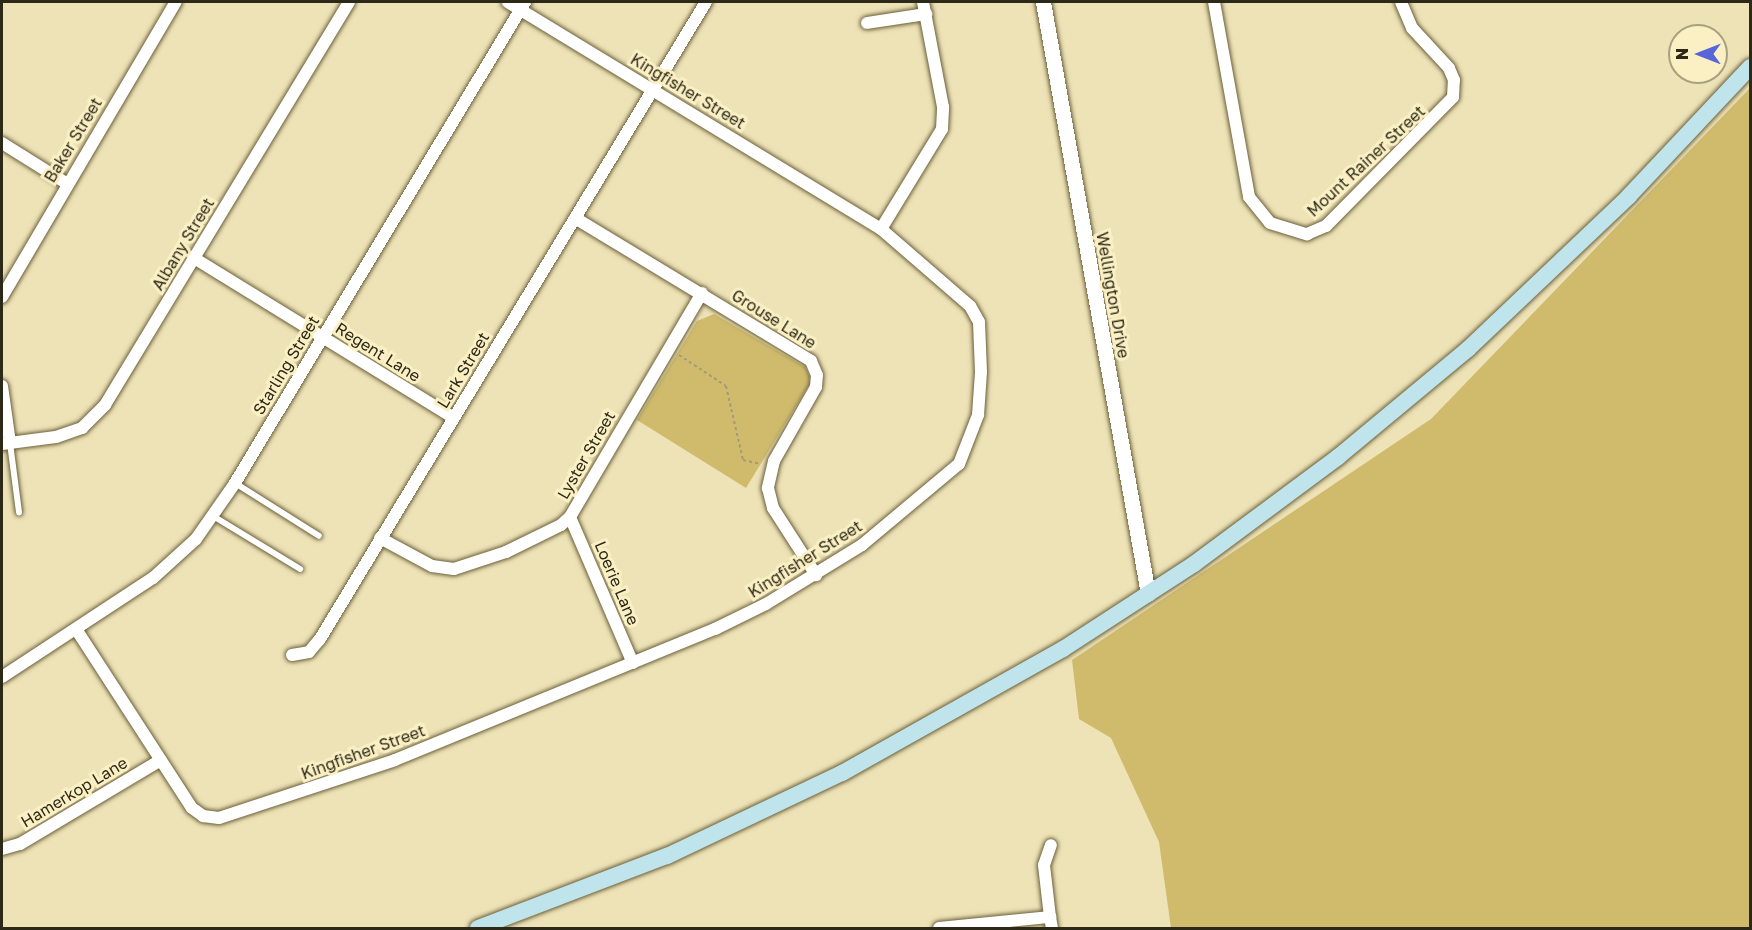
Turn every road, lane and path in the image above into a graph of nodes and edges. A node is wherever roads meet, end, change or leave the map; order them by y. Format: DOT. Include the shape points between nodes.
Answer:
graph roads {
  1 [pos="176,2"];
  2 [pos="349,2"];
  3 [pos="508,2"];
  4 [pos="706,2"];
  5 [pos="1043,2"];
  6 [pos="1214,2"];
  7 [pos="1401,2"];
  8 [pos="522,5"];
  9 [pos="925,8"];
  10 [pos="867,23"];
  11 [pos="1750,67"];
  12 [pos="653,89"];
  13 [pos="2,143"];
  14 [pos="66,183"];
  15 [pos="575,218"];
  16 [pos="881,229"];
  17 [pos="194,258"];
  18 [pos="702,293"];
  19 [pos="2,297"];
  20 [pos="322,337"];
  21 [pos="669,348"];
  22 [pos="2,386"];
  23 [pos="454,418"];
  24 [pos="6,443"];
  25 [pos="760,464"];
  26 [pos="235,483"];
  27 [pos="19,512"];
  28 [pos="213,516"];
  29 [pos="570,517"];
  30 [pos="319,536"];
  31 [pos="380,538"];
  32 [pos="300,569"];
  33 [pos="816,576"];
  34 [pos="1148,594"];
  35 [pos="76,629"];
  36 [pos="292,655"];
  37 [pos="633,663"];
  38 [pos="2,677"];
  39 [pos="161,760"];
  40 [pos="1051,845"];
  41 [pos="2,849"];
  42 [pos="1051,923"];
  43 [pos="478,928"];
  44 [pos="939,928"];
  1 -- 14 [label="street, Baker Street"];
  2 -- 17 [label="street, Albany Street"];
  3 -- 8 [label="street, Kingfisher Street"];
  4 -- 12 [label="street, Lark Street"];
  5 -- 34 [label="street, Wellington Drive"];
  6 -- 7 [label="street, Mount Rainer Street" via="1249,197 1270,224 1307,234 1326,226 1453,97 1454,80 1449,68 1412,28"];
  8 -- 12 [label="street, Kingfisher Street"];
  8 -- 20 [label="street, Starling Street"];
  9 -- 10 [label="street"];
  9 -- 16 [label="street" via="943,107 942,129"];
  11 -- 34 [label="main road" via="1629,196 1460,356 1272,508"];
  12 -- 15 [label="street, Lark Street"];
  12 -- 16 [label="street, Kingfisher Street"];
  13 -- 14 [label="street"];
  14 -- 19 [label="street, Baker Street"];
  15 -- 18 [label="street, Grouse Lane"];
  15 -- 23 [label="street, Lark Street"];
  16 -- 33 [label="street, Kingfisher Street" via="944,280 976,315 981,334 978,415 970,443 944,480"];
  17 -- 20 [label="street, Regent Lane"];
  17 -- 24 [label="street, Albany Street" via="92,421 56,437"];
  18 -- 21 [label="street, Lyster Street"];
  18 -- 33 [label="street, Grouse Lane" via="815,368 816,387 774,461 768,488 773,508"];
  20 -- 23 [label="street, Regent Lane"];
  20 -- 26 [label="street, Starling Street"];
  21 -- 25 [label="path" via="726,386 743,460"];
  21 -- 29 [label="street, Lyster Street"];
  22 -- 24 [label="street"];
  23 -- 31 [label="street, Lark Street"];
  24 -- 27 [label="lane"];
  26 -- 28 [label="street, Starling Street"];
  26 -- 30 [label="lane"];
  28 -- 32 [label="lane"];
  28 -- 35 [label="street, Starling Street" via="181,555"];
  29 -- 31 [label="street, Lyster Street" via="550,533 454,569 432,566"];
  29 -- 37 [label="street, Loerie Lane"];
  31 -- 36 [label="street, Lark Street" via="315,647"];
  33 -- 37 [label="street, Kingfisher Street" via="715,629"];
  34 -- 43 [label="main road" via="1063,649 842,773 667,856"];
  35 -- 38 [label="street, Starling Street"];
  35 -- 39 [label="street, Kingfisher Street"];
  37 -- 39 [label="street, Kingfisher Street" via="395,760 232,816 211,819 197,813"];
  39 -- 41 [label="street, Hamerkop Lane" via="20,844"];
  40 -- 42 [label="street" via="1044,865"];
  42 -- 44 [label="street"];
}
